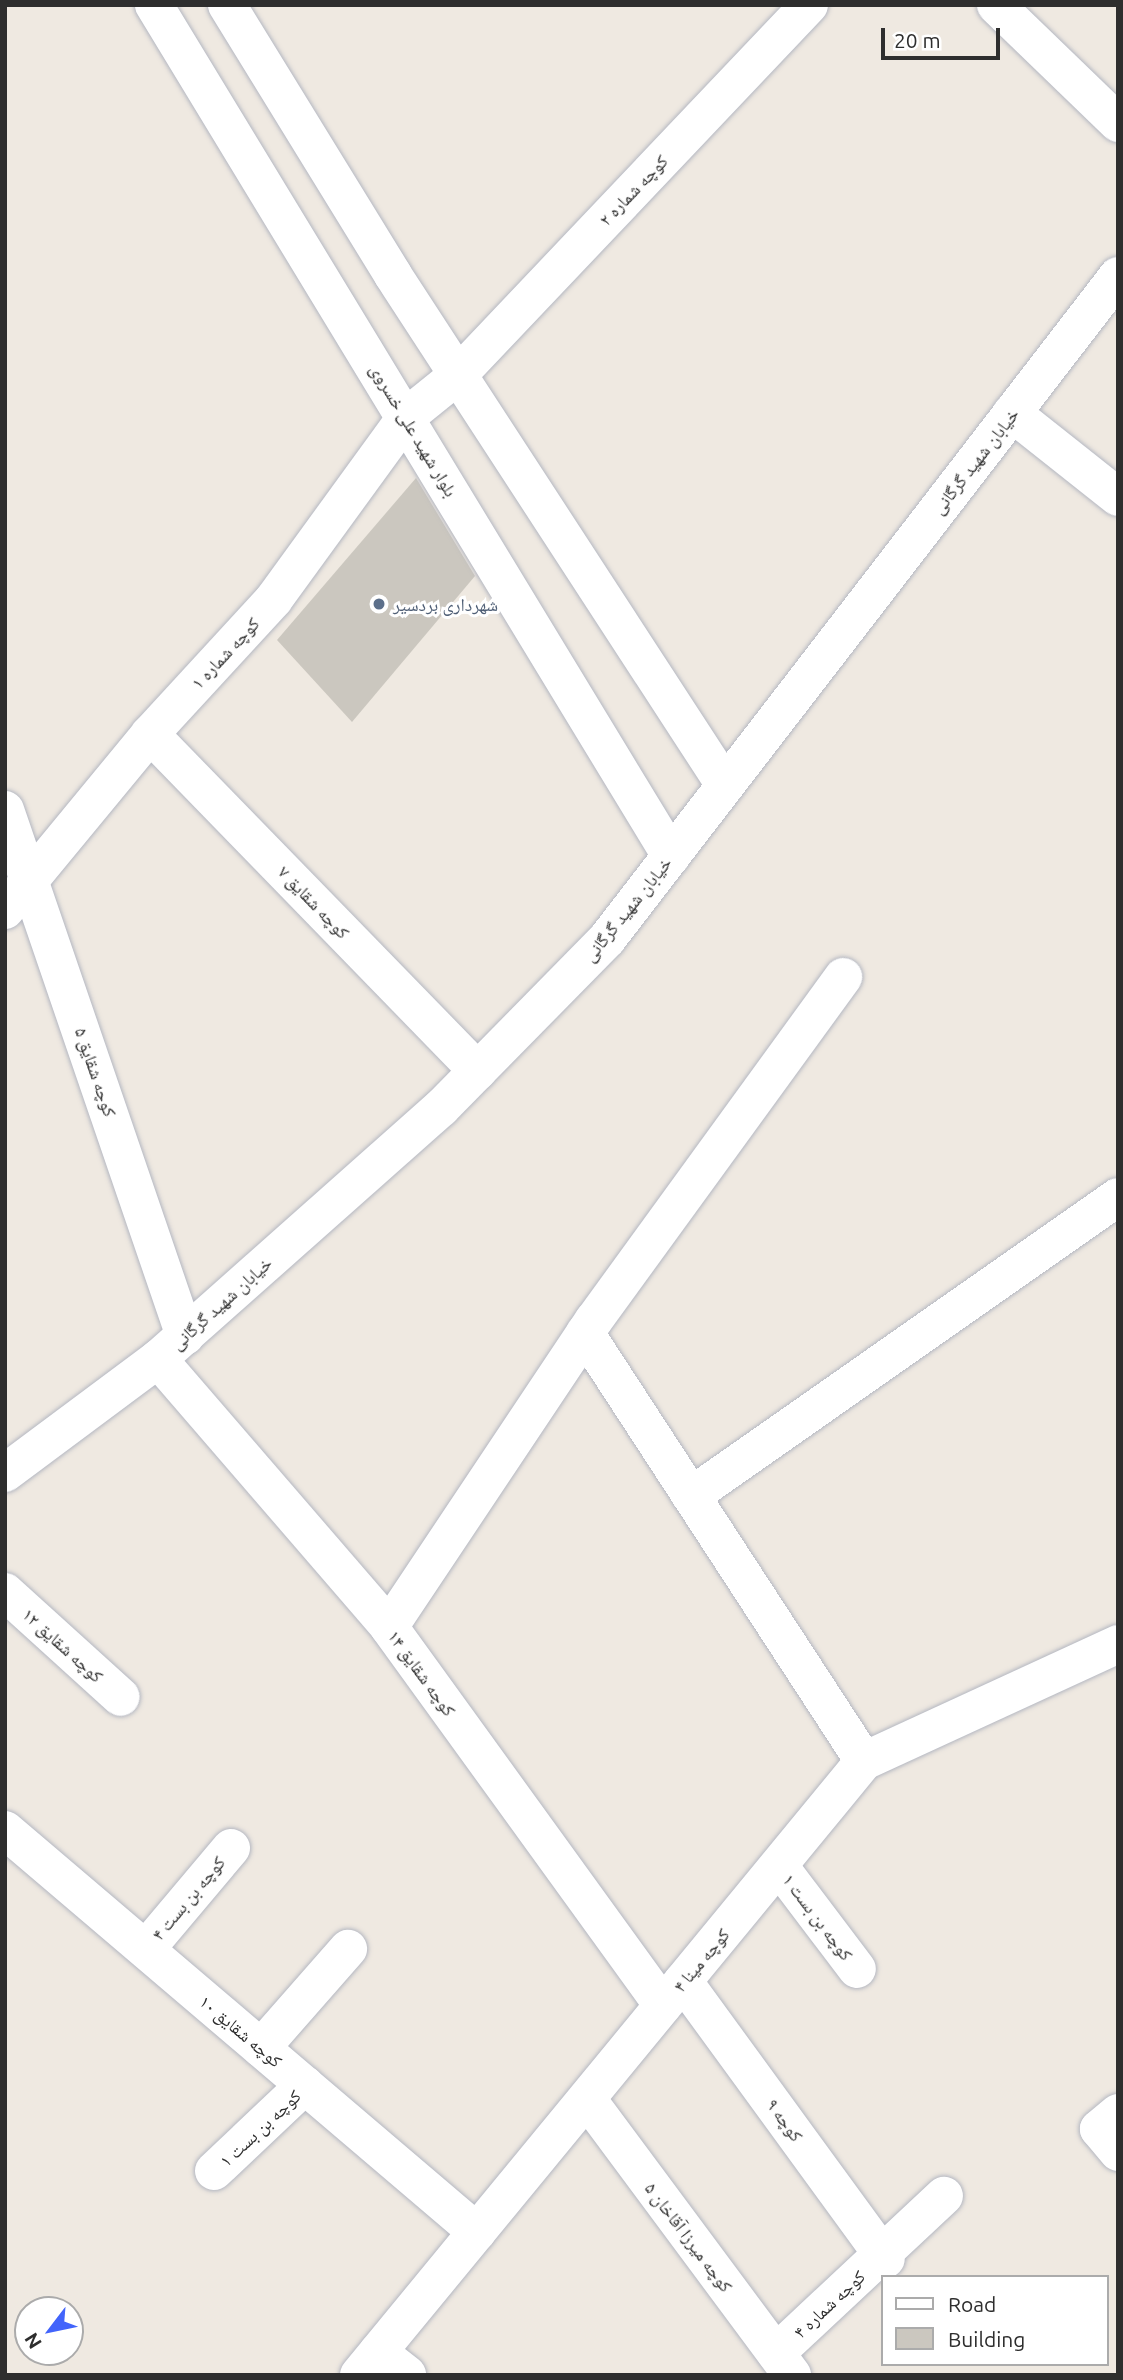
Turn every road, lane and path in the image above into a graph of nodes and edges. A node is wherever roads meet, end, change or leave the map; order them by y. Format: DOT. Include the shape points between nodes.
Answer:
graph roads {
  1 [pos="154,5"];
  2 [pos="227,5"];
  3 [pos="809,5"];
  4 [pos="996,5"];
  5 [pos="1118,122"];
  6 [pos="1118,276"];
  7 [pos="458,375"];
  8 [pos="1012,413"];
  9 [pos="406,417"];
  10 [pos="1118,497"];
  11 [pos="150,734"];
  12 [pos="725,785"];
  13 [pos="5,810"];
  14 [pos="671,856"];
  15 [pos="31,879"];
  16 [pos="5,910"];
  17 [pos="843,977"];
  18 [pos="478,1070"];
  19 [pos="1118,1197"];
  20 [pos="585,1333"];
  21 [pos="172,1347"];
  22 [pos="5,1474"];
  23 [pos="691,1496"];
  24 [pos="5,1592"];
  25 [pos="389,1627"];
  26 [pos="1118,1644"];
  27 [pos="121,1698"];
  28 [pos="864,1761"];
  29 [pos="5,1830"];
  30 [pos="231,1847"];
  31 [pos="779,1866"];
  32 [pos="348,1949"];
  33 [pos="146,1950"];
  34 [pos="857,1969"];
  35 [pos="673,1993"];
  36 [pos="261,2048"];
  37 [pos="305,2085"];
  38 [pos="587,2099"];
  39 [pos="214,2171"];
  40 [pos="944,2196"];
  41 [pos="477,2232"];
  42 [pos="884,2256"];
  43 [pos="784,2364"];
  44 [pos="381,2367"];
  1 -- 9 [label="street, بلوار شهید علی خسروی"];
  2 -- 7 [label="street"];
  3 -- 7 [label="street, کوچه شماره ۲"];
  4 -- 5 [label="street"];
  6 -- 8 [label="street, خیابان شهید گرگانی"];
  7 -- 9 [label="street, کوچه شماره ۲"];
  7 -- 12 [label="street"];
  8 -- 10 [label="street"];
  8 -- 12 [label="street, خیابان شهید گرگانی"];
  9 -- 11 [label="street, کوچه شماره ۱" via="274,599"];
  9 -- 14 [label="street, بلوار شهید علی خسروی"];
  11 -- 15 [label="street, کوچه شماره ۱"];
  11 -- 18 [label="street, کوچه شقایق ۷"];
  12 -- 14 [label="street, خیابان شهید گرگانی"];
  13 -- 15 [label="street, کوچه شقایق ۵"];
  14 -- 18 [label="street, خیابان شهید گرگانی" via="607,939"];
  15 -- 16 [label="street, کوچه شماره ۱"];
  15 -- 21 [label="street, کوچه شقایق ۵"];
  17 -- 20 [label="street"];
  18 -- 21 [label="street, خیابان شهید گرگانی"];
  19 -- 23 [label="street"];
  20 -- 23 [label="street"];
  20 -- 25 [label="street"];
  21 -- 22 [label="street, خیابان شهید گرگانی"];
  21 -- 25 [label="street, کوچه شقایق ۱۴"];
  23 -- 28 [label="street"];
  24 -- 27 [label="street, کوچه شقایق ۱۲"];
  25 -- 35 [label="street, کوچه شقایق ۱۴"];
  26 -- 28 [label="street, کوچه مینا ۴"];
  28 -- 31 [label="street, کوچه مینا ۴"];
  29 -- 33 [label="street, کوچه شقایق ۱۰"];
  30 -- 33 [label="street, کوچه بن بست ۴"];
  31 -- 34 [label="street, کوچه بن بست ۱"];
  31 -- 35 [label="street, کوچه مینا ۴"];
  32 -- 36 [label="street"];
  33 -- 36 [label="street, کوچه شقایق ۱۰"];
  35 -- 38 [label="street, کوچه مینا ۴"];
  35 -- 42 [label="street, کوچه ۹"];
  36 -- 37 [label="street, کوچه شقایق ۱۰"];
  37 -- 39 [label="street, کوچه بن بست ۱"];
  37 -- 41 [label="street, کوچه شقایق ۱۰"];
  38 -- 41 [label="street, کوچه مینا ۴"];
  38 -- 43 [label="street, کوچه میرزا آقاخان ۵"];
  40 -- 42 [label="street, کوچه شماره ۴"];
  41 -- 44 [label="street, کوچه مینا ۴"];
  42 -- 43 [label="street, کوچه شماره ۴"];
}
